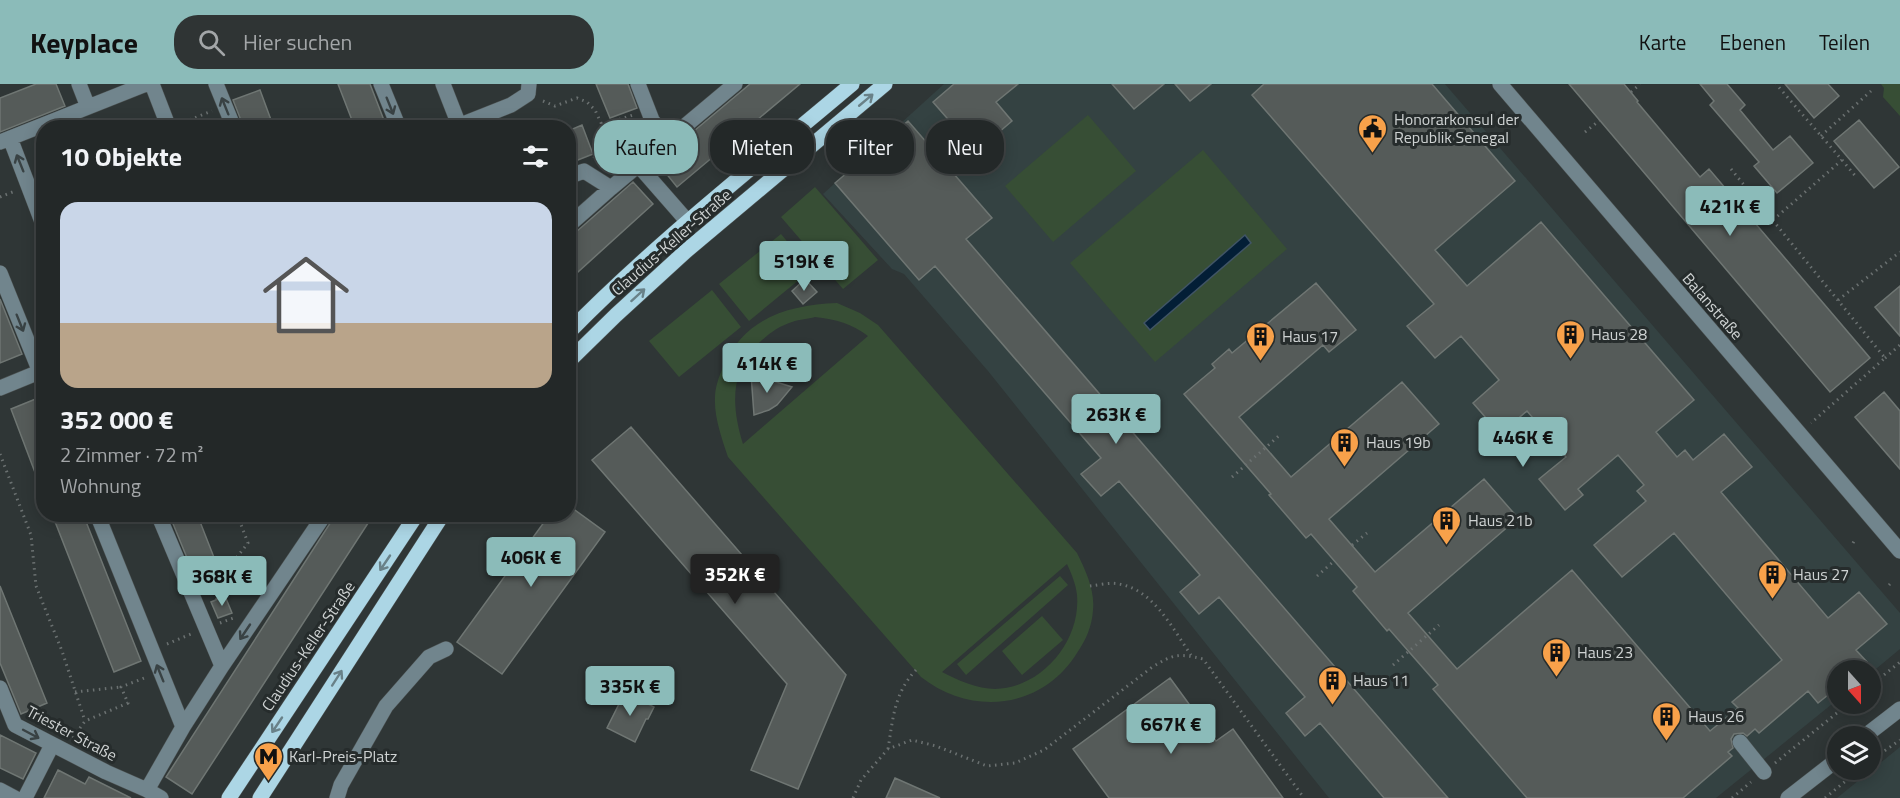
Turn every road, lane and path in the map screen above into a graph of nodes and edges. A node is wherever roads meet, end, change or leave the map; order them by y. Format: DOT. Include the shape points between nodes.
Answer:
graph roads {
  1 [pos="79,84"];
  2 [pos="146,84"];
  3 [pos="152,84"];
  4 [pos="216,84"];
  5 [pos="381,84"];
  6 [pos="442,84"];
  7 [pos="638,84"];
  8 [pos="735,84"];
  9 [pos="852,84"];
  10 [pos="885,84"];
  11 [pos="1500,84"];
  12 [pos="1640,84"];
  13 [pos="1776,84"];
  14 [pos="528,89"];
  15 [pos="1871,91"];
  16 [pos="1631,92"];
  17 [pos="88,106"];
  18 [pos="54,120"];
  19 [pos="166,120"];
  20 [pos="231,120"];
  21 [pos="396,120"];
  22 [pos="454,120"];
  23 [pos="472,120"];
  24 [pos="600,120"];
  25 [pos="618,120"];
  26 [pos="652,120"];
  27 [pos="693,120"];
  28 [pos="1600,120"];
  29 [pos="36,127"];
  30 [pos="1585,132"];
  31 [pos="1821,136"];
  32 [pos="5,140"];
  33 [pos="594,158"];
  34 [pos="1842,160"];
  35 [pos="1731,169"];
  36 [pos="584,171"];
  37 [pos="576,174"];
  38 [pos="629,174"];
  39 [pos="646,174"];
  40 [pos="1857,178"];
  41 [pos="611,188"];
  42 [pos="36,209"];
  43 [pos="576,219"];
  44 [pos="1773,220"];
  45 [pos="688,222"];
  46 [pos="1900,252"];
  47 [pos="0,273"];
  48 [pos="1838,300"];
  49 [pos="576,325"];
  50 [pos="1900,345"];
  51 [pos="576,354"];
  52 [pos="1885,358"];
  53 [pos="36,360"];
  54 [pos="36,377"];
  55 [pos="0,388"];
  56 [pos="1281,434"];
  57 [pos="1799,434"];
  58 [pos="0,454"];
  59 [pos="1232,477"];
  60 [pos="100,522"];
  61 [pos="161,522"];
  62 [pos="240,522"];
  63 [pos="320,522"];
  64 [pos="412,522"];
  65 [pos="438,522"];
  66 [pos="1367,533"];
  67 [pos="1352,545"];
  68 [pos="1900,551"];
  69 [pos="1334,561"];
  70 [pos="1317,576"];
  71 [pos="210,581"];
  72 [pos="1090,586"];
  73 [pos="189,589"];
  74 [pos="218,599"];
  75 [pos="226,615"];
  76 [pos="228,620"];
  77 [pos="1438,625"];
  78 [pos="446,649"];
  79 [pos="1192,656"];
  80 [pos="1900,662"];
  81 [pos="1393,665"];
  82 [pos="222,666"];
  83 [pos="915,670"];
  84 [pos="160,671"];
  85 [pos="1881,677"];
  86 [pos="121,687"];
  87 [pos="0,688"];
  88 [pos="75,692"];
  89 [pos="1900,709"];
  90 [pos="1836,714"];
  91 [pos="85,721"];
  92 [pos="1878,726"];
  93 [pos="183,727"];
  94 [pos="1900,740"];
  95 [pos="1740,742"];
  96 [pos="52,745"];
  97 [pos="888,749"];
  98 [pos="68,753"];
  99 [pos="1881,753"];
  100 [pos="1827,768"];
  101 [pos="1764,772"];
  102 [pos="1847,780"];
  103 [pos="0,790"];
  104 [pos="147,790"];
  105 [pos="15,798"];
  106 [pos="25,798"];
  107 [pos="161,798"];
  108 [pos="229,798"];
  109 [pos="260,798"];
  110 [pos="337,798"];
  111 [pos="853,798"];
  112 [pos="1304,798"];
  113 [pos="1732,798"];
  114 [pos="1788,798"];
  115 [pos="1825,798"];
  1 -- 17 [label="street"];
  2 -- 17 [label="street"];
  3 -- 19 [label="street"];
  20 -- 4 [label="street, one-way"];
  5 -- 21 [label="street, one-way"];
  6 -- 22 [label="street"];
  7 -- 26 [label="street"];
  8 -- 27 [label="street"];
  9 -- 45 [label="main road, Claudius-Keller-Straße"];
  51 -- 10 [label="main road, Claudius-Keller-Straße, one-way" via="686,251"];
  11 -- 57 [label="street, Balanstraße"];
  12 -- 16 [label="path"];
  13 -- 31 [label="path"];
  14 -- 23 [label="street" via="511,105"];
  14 -- 24 [label="path" via="555,106 577,98 587,102"];
  15 -- 31 [label="path"];
  17 -- 18 [label="street"];
  25 -- 26 [label="path" via="633,115"];
  28 -- 30 [label="path"];
  29 -- 32 [label="street"];
  31 -- 34 [label="path"];
  42 -- 32 [label="street, one-way"];
  33 -- 36 [label="path"];
  34 -- 40 [label="path"];
  34 -- 44 [label="path"];
  35 -- 44 [label="path"];
  36 -- 37 [label="street"];
  36 -- 41 [label="street"];
  38 -- 41 [label="street"];
  39 -- 45 [label="street"];
  41 -- 43 [label="street"];
  44 -- 48 [label="path"];
  45 -- 49 [label="main road, Claudius-Keller-Straße"];
  46 -- 48 [label="path"];
  47 -- 53 [label="street, one-way"];
  48 -- 52 [label="path"];
  50 -- 52 [label="path"];
  52 -- 57 [label="path"];
  54 -- 55 [label="street"];
  56 -- 59 [label="path"];
  57 -- 68 [label="street, Balanstraße"];
  58 -- 88 [label="path" via="31,535 36,586"];
  60 -- 84 [label="street"];
  61 -- 73 [label="street"];
  62 -- 71 [label="path" via="248,543 222,576"];
  63 -- 82 [label="street, one-way"];
  64 -- 108 [label="main road, Claudius-Keller-Straße, one-way"];
  109 -- 65 [label="main road, one-way"];
  66 -- 67 [label="path"];
  69 -- 70 [label="path"];
  71 -- 73 [label="path"];
  71 -- 74 [label="path"];
  72 -- 79 [label="path" via="1116,584 1137,589 1154,604"];
  73 -- 82 [label="street"];
  75 -- 76 [label="path"];
  77 -- 81 [label="path"];
  78 -- 110 [label="street" via="429,657 386,706"];
  79 -- 97 [label="path" via="1181,654 1163,660 1044,750 1015,763 987,766 912,740"];
  79 -- 112 [label="path" via="1203,659"];
  80 -- 85 [label="path"];
  82 -- 93 [label="street"];
  83 -- 97 [label="path" via="895,706"];
  84 -- 86 [label="path"];
  93 -- 84 [label="street, one-way"];
  86 -- 88 [label="path"];
  86 -- 91 [label="path" via="128,703"];
  87 -- 96 [label="street, Triester Straße, one-way" via="15,725"];
  88 -- 91 [label="path"];
  89 -- 92 [label="street"];
  90 -- 101 [label="path"];
  91 -- 98 [label="path" via="74,735"];
  93 -- 104 [label="street"];
  94 -- 99 [label="path"];
  95 -- 101 [label="street"];
  96 -- 98 [label="street, Triester Straße"];
  96 -- 106 [label="street"];
  97 -- 111 [label="path" via="861,780"];
  98 -- 104 [label="street, Triester Straße"];
  100 -- 114 [label="street"];
  101 -- 113 [label="path"];
  102 -- 115 [label="path"];
  103 -- 105 [label="street"];
  104 -- 107 [label="street, Triester Straße"];
}
